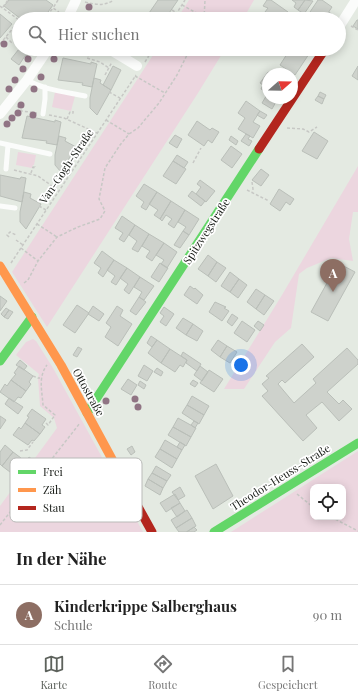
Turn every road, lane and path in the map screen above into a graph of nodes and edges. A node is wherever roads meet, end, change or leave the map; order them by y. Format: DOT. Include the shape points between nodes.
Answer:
graph roads {
  1 [pos="8,0"];
  2 [pos="58,0"];
  3 [pos="76,0"];
  4 [pos="114,0"];
  5 [pos="186,0"];
  6 [pos="205,0"];
  7 [pos="356,0"];
  8 [pos="88,3"];
  9 [pos="0,6"];
  10 [pos="182,6"];
  11 [pos="3,7"];
  12 [pos="53,8"];
  13 [pos="172,10"];
  14 [pos="50,12"];
  15 [pos="59,12"];
  16 [pos="70,12"];
  17 [pos="175,12"];
  18 [pos="178,12"];
  19 [pos="193,12"];
  20 [pos="204,12"];
  21 [pos="12,15"];
  22 [pos="346,16"];
  23 [pos="352,25"];
  24 [pos="12,30"];
  25 [pos="358,30"];
  26 [pos="6,37"];
  27 [pos="12,42"];
  28 [pos="0,44"];
  29 [pos="43,56"];
  30 [pos="88,56"];
  31 [pos="111,56"];
  32 [pos="121,56"];
  33 [pos="148,56"];
  34 [pos="186,56"];
  35 [pos="320,56"];
  36 [pos="140,66"];
  37 [pos="109,68"];
  38 [pos="105,75"];
  39 [pos="135,76"];
  40 [pos="27,80"];
  41 [pos="45,87"];
  42 [pos="109,92"];
  43 [pos="165,94"];
  44 [pos="85,96"];
  45 [pos="120,98"];
  46 [pos="11,101"];
  47 [pos="73,111"];
  48 [pos="0,114"];
  49 [pos="43,114"];
  50 [pos="67,119"];
  51 [pos="106,120"];
  52 [pos="317,127"];
  53 [pos="287,128"];
  54 [pos="97,133"];
  55 [pos="129,134"];
  56 [pos="0,143"];
  57 [pos="8,145"];
  58 [pos="202,148"];
  59 [pos="74,149"];
  60 [pos="50,154"];
  61 [pos="83,154"];
  62 [pos="193,163"];
  63 [pos="35,166"];
  64 [pos="6,169"];
  65 [pos="31,174"];
  66 [pos="251,180"];
  67 [pos="246,190"];
  68 [pos="59,191"];
  69 [pos="252,193"];
  70 [pos="269,201"];
  71 [pos="0,206"];
  72 [pos="39,206"];
  73 [pos="15,208"];
  74 [pos="46,210"];
  75 [pos="37,224"];
  76 [pos="16,235"];
  77 [pos="9,236"];
  78 [pos="57,237"];
  79 [pos="16,240"];
  80 [pos="22,246"];
  81 [pos="38,261"];
  82 [pos="2,270"];
  83 [pos="14,291"];
  84 [pos="32,317"];
  85 [pos="56,357"];
  86 [pos="0,360"];
  87 [pos="33,376"];
  88 [pos="40,378"];
  89 [pos="87,413"];
  90 [pos="81,421"];
  91 [pos="46,423"];
  92 [pos="33,442"];
  93 [pos="358,443"];
  94 [pos="20,451"];
  95 [pos="53,458"];
  96 [pos="112,458"];
  97 [pos="288,486"];
  98 [pos="310,504"];
  99 [pos="10,512"];
  100 [pos="142,514"];
  101 [pos="336,520"];
  102 [pos="0,525"];
  103 [pos="152,532"];
  104 [pos="214,532"];
  105 [pos="358,532"];
  1 -- 11 [label="path"];
  2 -- 12 [label="path"];
  3 -- 16 [label="street"];
  4 -- 8 [label="path" via="106,4"];
  5 -- 10 [label="path"];
  6 -- 20 [label="path"];
  7 -- 22 [label="street"];
  9 -- 11 [label="path"];
  10 -- 18 [label="path"];
  10 -- 19 [label="path"];
  11 -- 21 [label="path"];
  12 -- 14 [label="path"];
  12 -- 15 [label="path"];
  13 -- 17 [label="path"];
  23 -- 25 [label="path"];
  24 -- 26 [label="path"];
  26 -- 27 [label="path"];
  26 -- 28 [label="path"];
  29 -- 40 [label="street"];
  30 -- 37 [label="path" via="87,58"];
  31 -- 37 [label="path"];
  32 -- 36 [label="street"];
  33 -- 36 [label="path, Van-Gogh-Straße"];
  34 -- 43 [label="path"];
  35 -- 89 [label="street, Spitzwegstraße"];
  36 -- 39 [label="path, Van-Gogh-Straße"];
  37 -- 38 [label="path"];
  39 -- 43 [label="path"];
  39 -- 45 [label="path, Van-Gogh-Straße"];
  40 -- 41 [label="lane"];
  40 -- 46 [label="street"];
  41 -- 44 [label="lane"];
  41 -- 49 [label="lane"];
  42 -- 45 [label="path"];
  43 -- 55 [label="path" via="138,128"];
  45 -- 51 [label="path, Van-Gogh-Straße"];
  46 -- 48 [label="street"];
  46 -- 49 [label="path" via="22,111"];
  47 -- 50 [label="path"];
  49 -- 50 [label="path"];
  50 -- 54 [label="path"];
  51 -- 54 [label="path, Van-Gogh-Straße"];
  51 -- 55 [label="path"];
  52 -- 53 [label="path" via="309,132"];
  54 -- 61 [label="path, Van-Gogh-Straße"];
  55 -- 78 [label="path" via="105,168 99,199 105,210 100,219"];
  56 -- 57 [label="lane"];
  57 -- 60 [label="lane"];
  57 -- 64 [label="lane"];
  58 -- 62 [label="path"];
  59 -- 61 [label="path"];
  61 -- 68 [label="path, Van-Gogh-Straße"];
  63 -- 65 [label="path"];
  64 -- 65 [label="path"];
  65 -- 68 [label="path"];
  66 -- 69 [label="path"];
  67 -- 69 [label="path"];
  68 -- 74 [label="path, Van-Gogh-Straße"];
  69 -- 70 [label="path"];
  71 -- 73 [label="lane"];
  72 -- 74 [label="path"];
  74 -- 75 [label="path, Van-Gogh-Straße"];
  75 -- 78 [label="path"];
  75 -- 80 [label="path, Van-Gogh-Straße"];
  76 -- 77 [label="path" via="10,232"];
  78 -- 81 [label="path"];
  79 -- 80 [label="path"];
  80 -- 81 [label="path"];
  80 -- 82 [label="path, Van-Gogh-Straße"];
  81 -- 83 [label="path" via="28,280"];
  82 -- 83 [label="street, Ottostraße"];
  83 -- 84 [label="street, Ottostraße"];
  84 -- 85 [label="street, Ottostraße"];
  84 -- 86 [label="street"];
  85 -- 88 [label="path" via="50,360"];
  85 -- 89 [label="street, Ottostraße"];
  87 -- 88 [label="path"];
  88 -- 91 [label="path" via="43,405 55,415 48,425"];
  89 -- 96 [label="street, Ottostraße"];
  90 -- 95 [label="path"];
  92 -- 94 [label="path" via="27,450"];
  93 -- 97 [label="street, Theodor-Heuss-Straße"];
  97 -- 98 [label="path"];
  97 -- 104 [label="street, Theodor-Heuss-Straße"];
  99 -- 102 [label="path"];
  100 -- 103 [label="street, Ottostraße"];
  101 -- 105 [label="path"];
}
